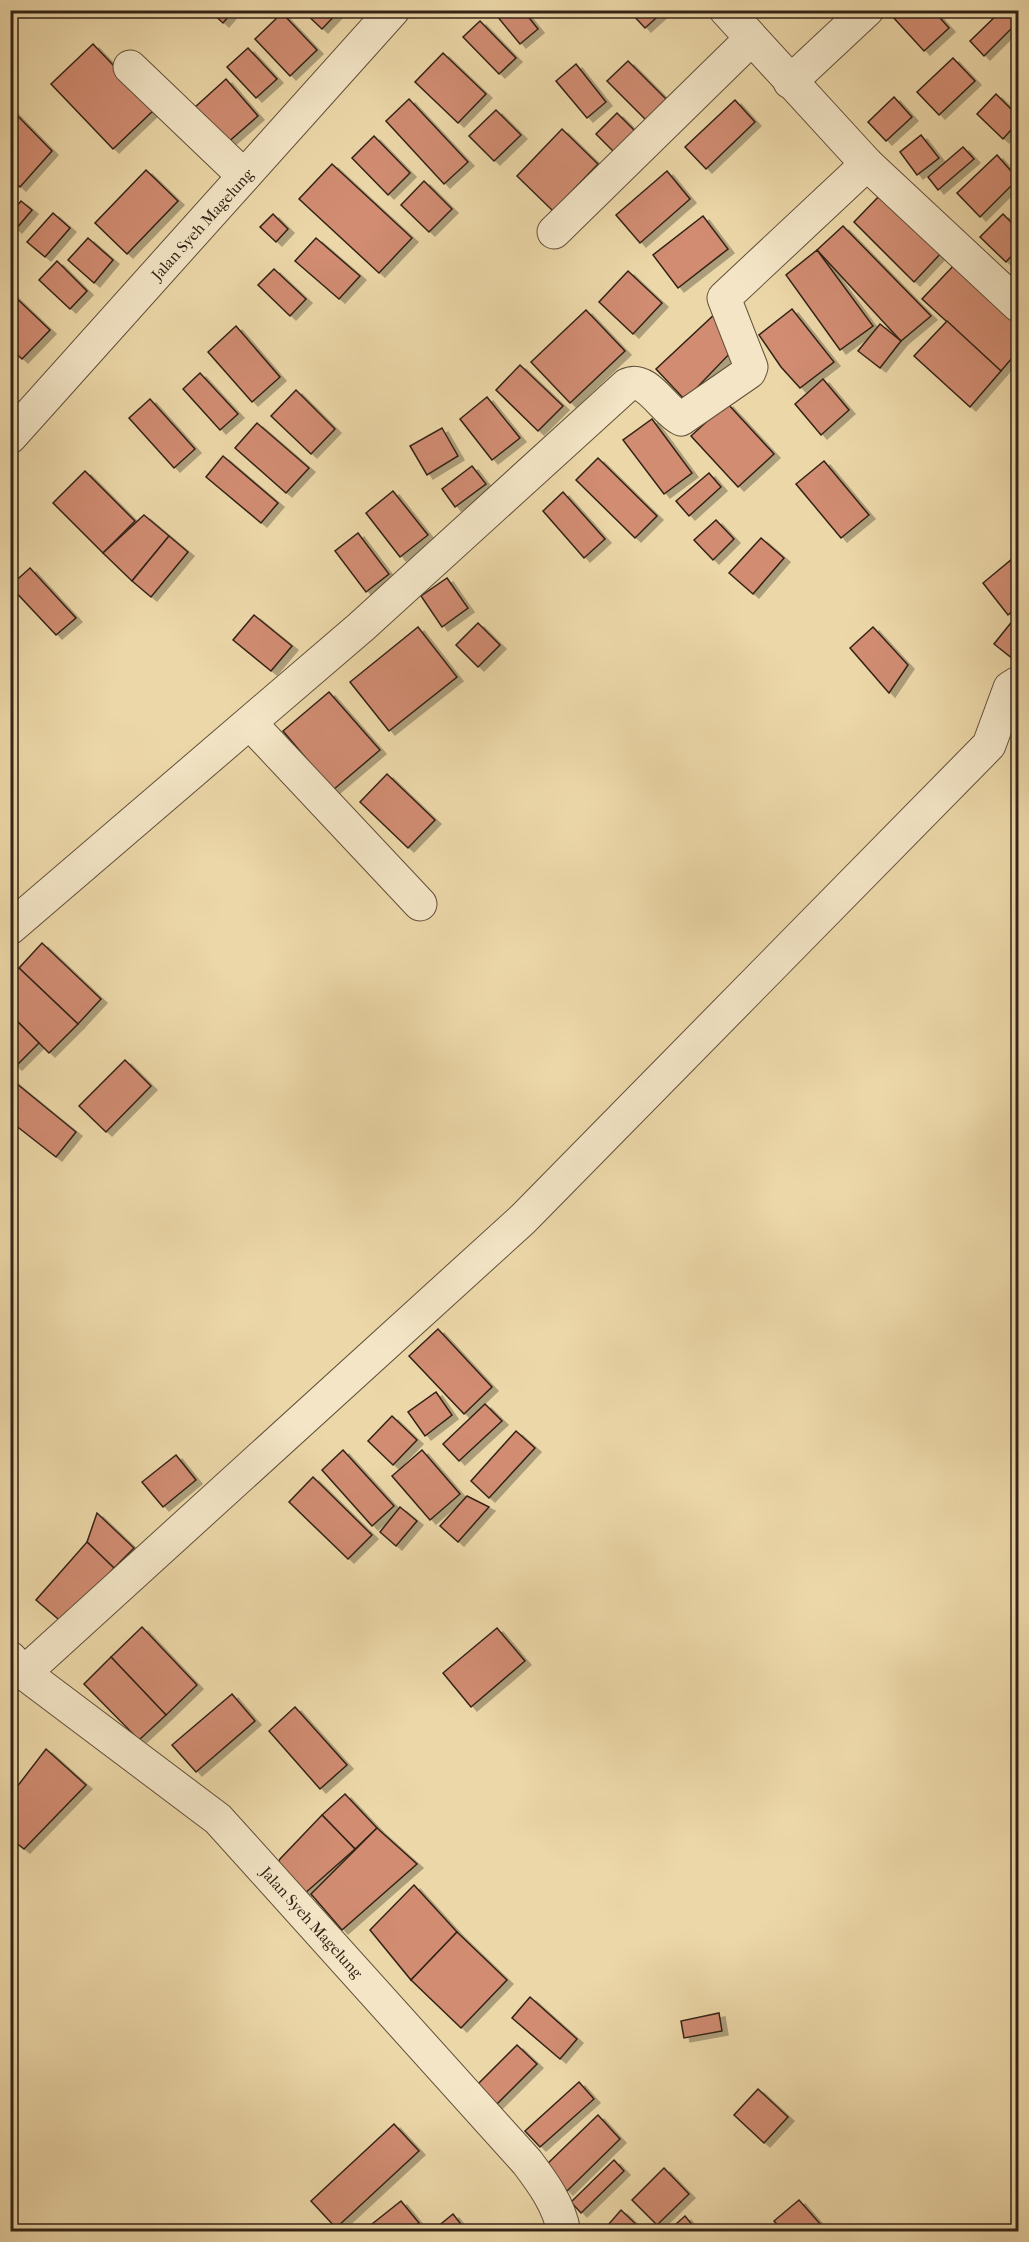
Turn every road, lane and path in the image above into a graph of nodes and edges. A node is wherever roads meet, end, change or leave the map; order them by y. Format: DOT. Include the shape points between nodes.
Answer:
graph roads {
  1 [pos="393,10"];
  2 [pos="726,10"];
  3 [pos="867,10"];
  4 [pos="751,39"];
  5 [pos="130,67"];
  6 [pos="790,82"];
  7 [pos="867,164"];
  8 [pos="244,176"];
  9 [pos="554,232"];
  10 [pos="1018,305"];
  11 [pos="10,437"];
  12 [pos="1018,682"];
  13 [pos="250,723"];
  14 [pos="420,904"];
  15 [pos="10,928"];
  16 [pos="17,1666"];
  17 [pos="564,2232"];
  1 -- 8 [label="street, Jalan Syeh Magelung"];
  2 -- 4 [label="street"];
  3 -- 6 [label="street"];
  4 -- 6 [label="street"];
  4 -- 9 [label="street"];
  5 -- 8 [label="street"];
  6 -- 7 [label="street"];
  7 -- 10 [label="street"];
  7 -- 13 [label="street" via="724,298 751,367 749,372 681,419 642,384 627,385"];
  8 -- 11 [label="street, Jalan Syeh Magelung"];
  12 -- 16 [label="street" via="1010,688 989,745 523,1219"];
  13 -- 14 [label="street"];
  13 -- 15 [label="street"];
  16 -- 17 [label="street, Jalan Syeh Magelung" via="218,1819 507,2138 544,2183"];
}
